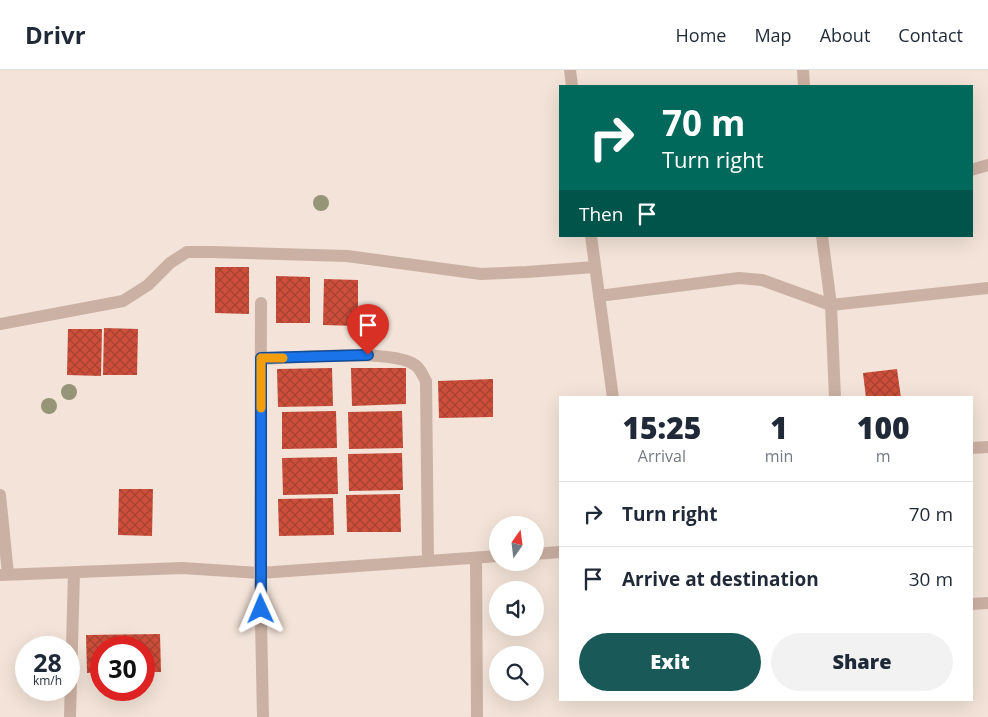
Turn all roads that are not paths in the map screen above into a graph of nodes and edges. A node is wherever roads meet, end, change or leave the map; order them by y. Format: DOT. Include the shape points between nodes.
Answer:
graph roads {
  1 [pos="570,70"];
  2 [pos="803,70"];
  3 [pos="572,85"];
  4 [pos="804,85"];
  5 [pos="988,165"];
  6 [pos="973,169"];
  7 [pos="591,237"];
  8 [pos="822,237"];
  9 [pos="595,266"];
  10 [pos="988,288"];
  11 [pos="599,296"];
  12 [pos="262,303"];
  13 [pos="830,305"];
  14 [pos="0,324"];
  15 [pos="261,358"];
  16 [pos="613,396"];
  17 [pos="835,396"];
  18 [pos="988,447"];
  19 [pos="973,448"];
  20 [pos="0,495"];
  21 [pos="559,552"];
  22 [pos="544,553"];
  23 [pos="489,557"];
  24 [pos="476,558"];
  25 [pos="428,561"];
  26 [pos="74,573"];
  27 [pos="260,573"];
  28 [pos="4,574"];
  29 [pos="988,603"];
  30 [pos="973,604"];
  31 [pos="70,717"];
  32 [pos="263,717"];
  33 [pos="476,717"];
  1 -- 3 [label="street"];
  2 -- 4 [label="street"];
  5 -- 6 [label="street"];
  7 -- 9 [label="street"];
  8 -- 13 [label="street"];
  9 -- 11 [label="street"];
  9 -- 14 [label="street" via="481,274 347,256 187,252 123,301"];
  10 -- 13 [label="street"];
  11 -- 13 [label="street" via="739,278 762,280"];
  11 -- 16 [label="street"];
  12 -- 15 [label="street"];
  13 -- 17 [label="street"];
  15 -- 25 [label="street" via="368,355 396,357 416,365 426,381"];
  15 -- 27 [label="street"];
  18 -- 19 [label="street"];
  20 -- 28 [label="street"];
  21 -- 22 [label="street"];
  23 -- 24 [label="street"];
  24 -- 25 [label="street"];
  24 -- 33 [label="street"];
  25 -- 27 [label="street"];
  26 -- 27 [label="street" via="182,568"];
  26 -- 28 [label="street"];
  26 -- 31 [label="street"];
  27 -- 32 [label="street"];
  29 -- 30 [label="street"];
}
